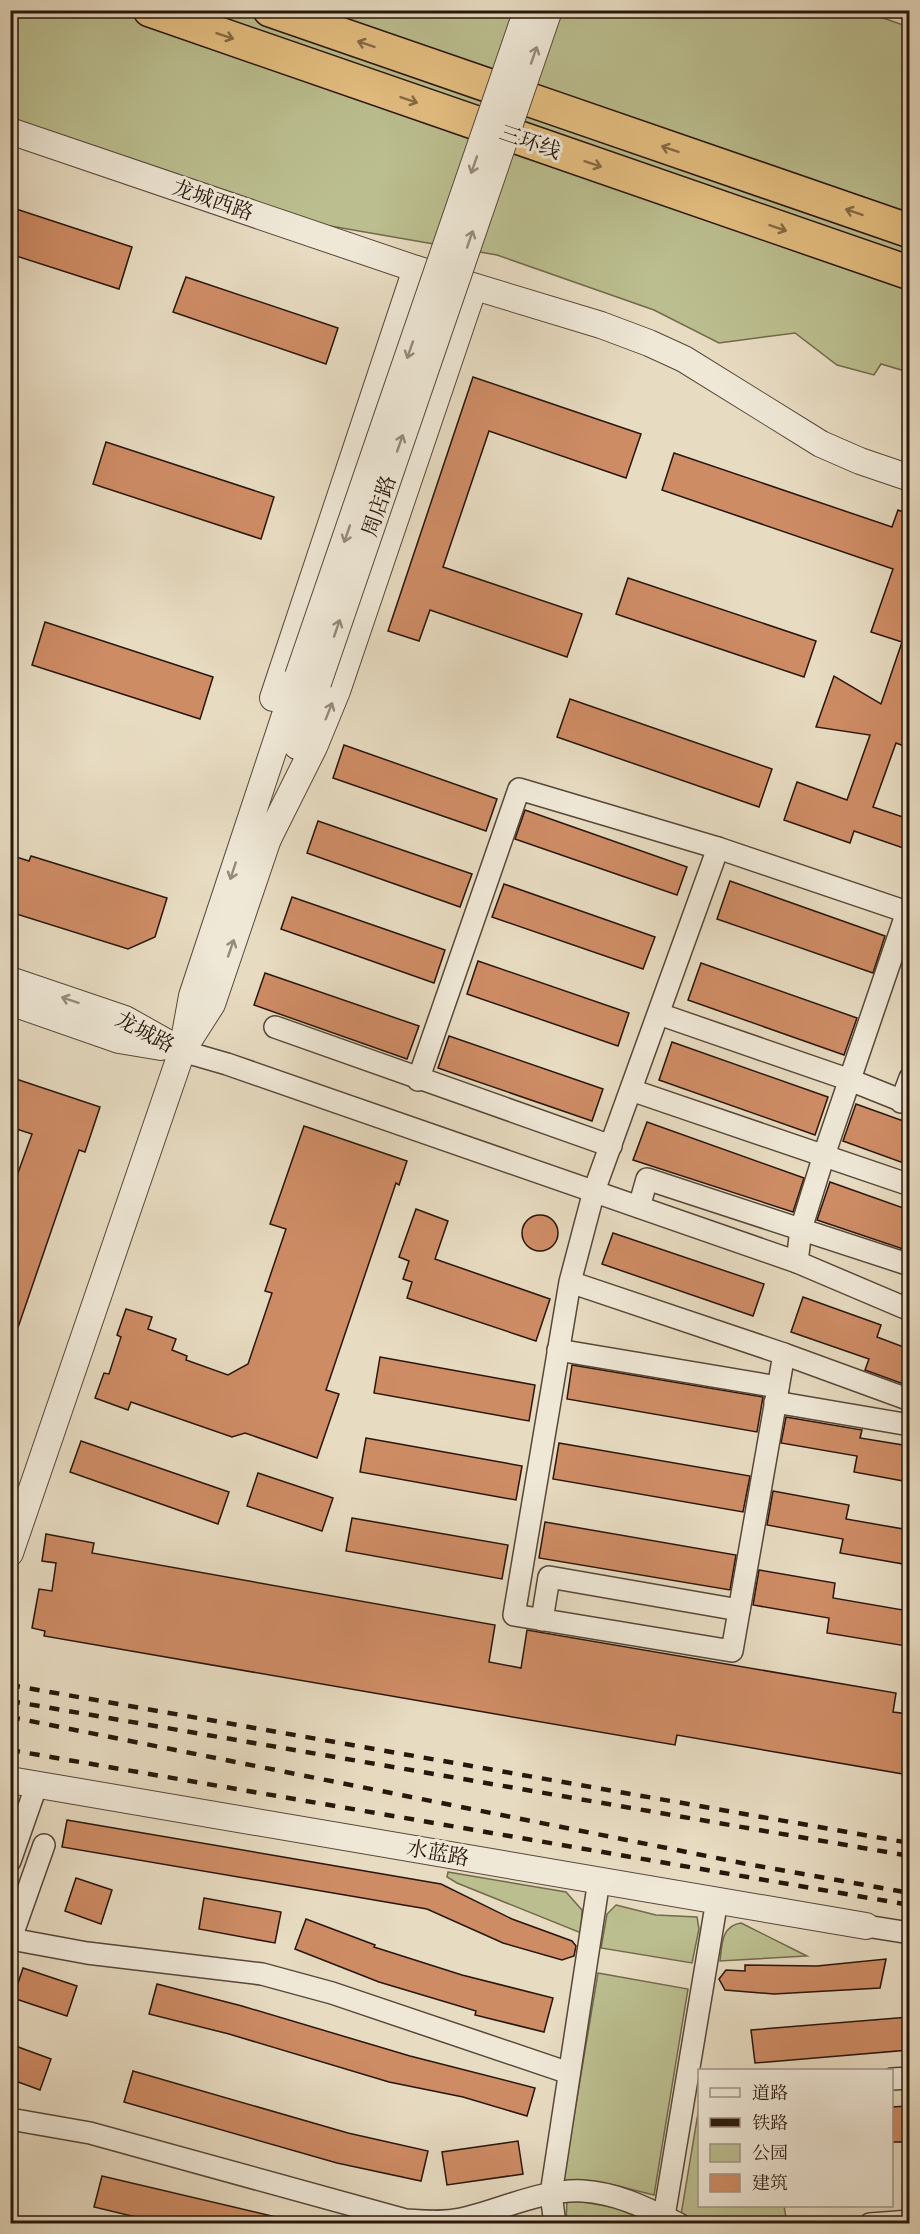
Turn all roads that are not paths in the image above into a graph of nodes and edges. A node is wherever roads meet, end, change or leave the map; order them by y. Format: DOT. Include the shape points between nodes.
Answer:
graph roads {
  1 [pos="150,10"];
  2 [pos="270,10"];
  3 [pos="527,10"];
  4 [pos="549,10"];
  5 [pos="10,131"];
  6 [pos="909,231"];
  7 [pos="416,269"];
  8 [pos="909,273"];
  9 [pos="474,287"];
  10 [pos="909,478"];
  11 [pos="308,680"];
  12 [pos="257,836"];
  13 [pos="718,848"];
  14 [pos="908,912"];
  15 [pos="10,980"];
  16 [pos="10,1002"];
  17 [pos="659,1014"];
  18 [pos="275,1027"];
  19 [pos="182,1051"];
  20 [pos="909,1078"];
  21 [pos="418,1080"];
  22 [pos="850,1080"];
  23 [pos="632,1090"];
  24 [pos="905,1103"];
  25 [pos="611,1146"];
  26 [pos="824,1155"];
  27 [pos="909,1185"];
  28 [pos="594,1191"];
  29 [pos="639,1207"];
  30 [pos="801,1229"];
  31 [pos="797,1262"];
  32 [pos="909,1265"];
  33 [pos="570,1282"];
  34 [pos="909,1310"];
  35 [pos="558,1350"];
  36 [pos="784,1354"];
  37 [pos="777,1394"];
  38 [pos="909,1400"];
  39 [pos="909,1425"];
  40 [pos="10,1553"];
  41 [pos="739,1610"];
  42 [pos="542,1620"];
  43 [pos="10,1780"];
  44 [pos="37,1784"];
  45 [pos="44,1845"];
  46 [pos="10,1861"];
  47 [pos="599,1880"];
  48 [pos="717,1900"];
  49 [pos="866,1926"];
  50 [pos="909,1933"];
  51 [pos="11,1940"];
  52 [pos="569,2073"];
  53 [pos="909,2078"];
  54 [pos="893,2079"];
  55 [pos="692,2094"];
  56 [pos="10,2119"];
  57 [pos="550,2194"];
  58 [pos="667,2221"];
  59 [pos="909,2221"];
  60 [pos="555,2223"];
  61 [pos="870,2223"];
  1 -- 8 [label="highway, 三环线, one-way"];
  6 -- 2 [label="highway, 三环线, one-way"];
  3 -- 11 [label="street, 周店路, one-way, bridge"];
  11 -- 4 [label="street, 周店路, one-way, bridge"];
  5 -- 7 [label="street, 龙城西路"];
  7 -- 9 [label="street, 龙城西路"];
  7 -- 12 [label="street" via="280,673 266,726"];
  9 -- 10 [label="street, 龙城西路" via="649,342 684,359 821,444"];
  12 -- 9 [label="street, one-way" via="314,747 337,691"];
  11 -- 12 [label="street, 周店路"];
  12 -- 19 [label="street, 周店路"];
  13 -- 14 [label="street"];
  13 -- 17 [label="street"];
  13 -- 21 [label="street" via="519,789"];
  14 -- 22 [label="street"];
  19 -- 15 [label="street, 龙城路, one-way" via="125,1019"];
  16 -- 19 [label="street, 龙城路" via="119,1040"];
  17 -- 22 [label="street"];
  17 -- 23 [label="street"];
  18 -- 21 [label="street"];
  19 -- 28 [label="street"];
  19 -- 40 [label="street, 周店路"];
  20 -- 24 [label="street"];
  21 -- 25 [label="street"];
  22 -- 24 [label="street"];
  22 -- 26 [label="street"];
  23 -- 25 [label="street"];
  23 -- 26 [label="street"];
  25 -- 28 [label="street"];
  26 -- 27 [label="street"];
  26 -- 30 [label="street"];
  28 -- 29 [label="street"];
  28 -- 33 [label="street"];
  29 -- 30 [label="street" via="647,1179"];
  29 -- 31 [label="street"];
  30 -- 31 [label="street"];
  30 -- 32 [label="street"];
  31 -- 34 [label="street"];
  33 -- 35 [label="street"];
  33 -- 36 [label="street"];
  35 -- 37 [label="street"];
  35 -- 42 [label="street" via="514,1615"];
  36 -- 37 [label="street"];
  36 -- 38 [label="street"];
  37 -- 39 [label="street"];
  37 -- 41 [label="street"];
  41 -- 42 [label="street" via="732,1651"];
  41 -- 42 [label="street" via="549,1577"];
  43 -- 44 [label="street, 水蓝路"];
  44 -- 46 [label="street"];
  44 -- 47 [label="street, 水蓝路"];
  45 -- 51 [label="street"];
  47 -- 48 [label="street, 水蓝路"];
  47 -- 52 [label="street"];
  48 -- 49 [label="street, 水蓝路"];
  48 -- 55 [label="street"];
  49 -- 50 [label="street"];
  51 -- 52 [label="street" via="262,1974 332,1993"];
  52 -- 57 [label="street"];
  53 -- 54 [label="street"];
  55 -- 58 [label="street"];
  56 -- 57 [label="street" via="90,2133 406,2220 460,2219"];
  57 -- 58 [label="street" via="582,2191 608,2195 641,2205"];
  57 -- 60 [label="street"];
  59 -- 61 [label="street"];
}
